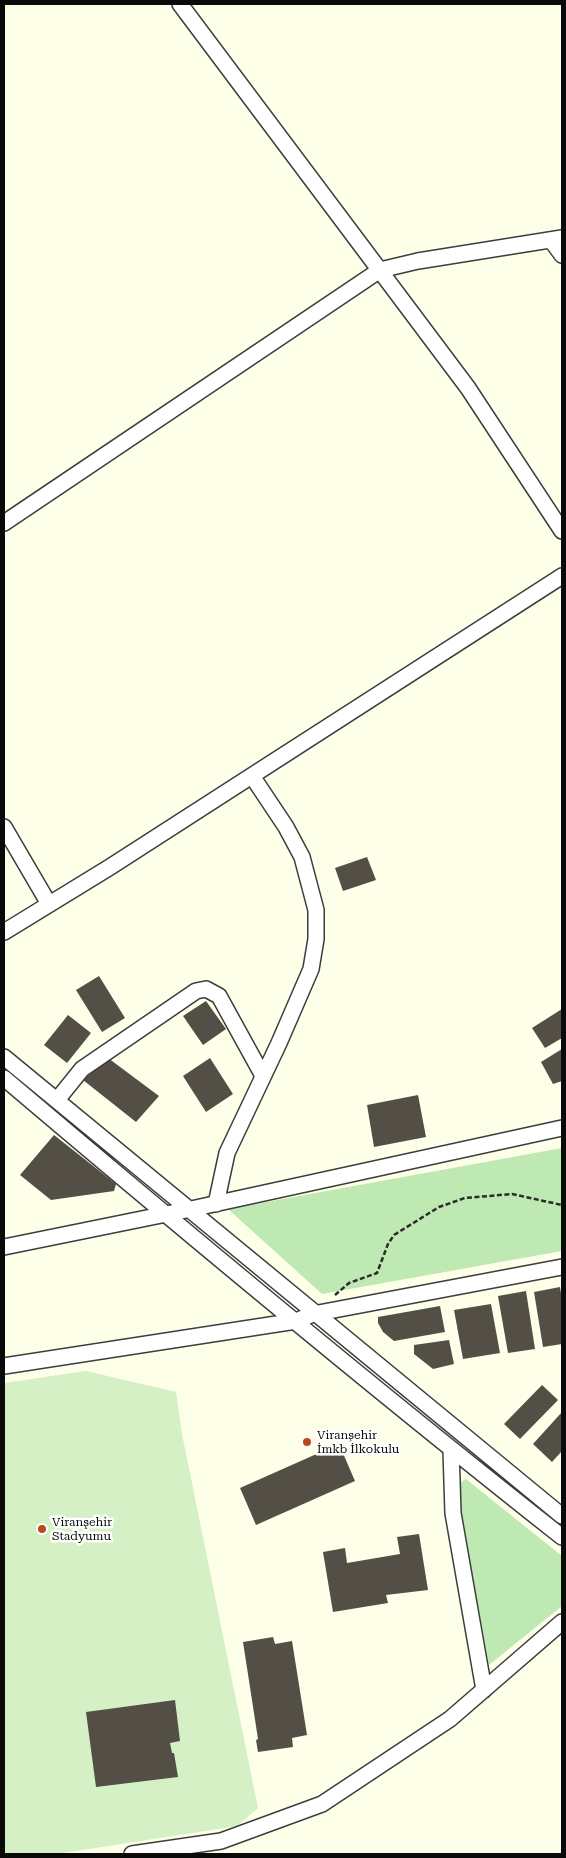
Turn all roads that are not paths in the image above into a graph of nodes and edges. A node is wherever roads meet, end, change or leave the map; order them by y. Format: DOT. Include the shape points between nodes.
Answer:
graph roads {
  1 [pos="180,4"];
  2 [pos="557,239"];
  3 [pos="562,255"];
  4 [pos="380,270"];
  5 [pos="4,523"];
  6 [pos="562,531"];
  7 [pos="562,576"];
  8 [pos="252,776"];
  9 [pos="4,826"];
  10 [pos="49,904"];
  11 [pos="4,932"];
  12 [pos="4,1057"];
  13 [pos="264,1076"];
  14 [pos="4,1078"];
  15 [pos="57,1100"];
  16 [pos="562,1128"];
  17 [pos="216,1204"];
  18 [pos="191,1209"];
  19 [pos="165,1214"];
  20 [pos="4,1247"];
  21 [pos="561,1270"];
  22 [pos="314,1314"];
  23 [pos="296,1321"];
  24 [pos="4,1366"];
  25 [pos="451,1450"];
  26 [pos="562,1516"];
  27 [pos="562,1537"];
  28 [pos="562,1622"];
  29 [pos="484,1690"];
  30 [pos="132,1854"];
  1 -- 4 [label="street"];
  2 -- 3 [label="street"];
  2 -- 4 [label="street"];
  4 -- 5 [label="street"];
  4 -- 6 [label="street" via="468,388"];
  7 -- 8 [label="street"];
  8 -- 10 [label="street"];
  8 -- 13 [label="street" via="302,857 316,910 311,969"];
  9 -- 10 [label="street"];
  10 -- 11 [label="street"];
  12 -- 15 [label="street"];
  13 -- 15 [label="street" via="219,996 206,989 196,991 82,1069"];
  13 -- 17 [label="street" via="227,1153"];
  14 -- 19 [label="street"];
  15 -- 18 [label="street"];
  16 -- 17 [label="street"];
  17 -- 18 [label="street"];
  18 -- 19 [label="street"];
  18 -- 22 [label="street"];
  19 -- 20 [label="street"];
  19 -- 23 [label="street"];
  21 -- 22 [label="street"];
  22 -- 23 [label="street"];
  22 -- 26 [label="street"];
  23 -- 24 [label="street"];
  23 -- 25 [label="street"];
  25 -- 27 [label="street"];
  25 -- 29 [label="street" via="453,1513"];
  28 -- 29 [label="street"];
  29 -- 30 [label="street" via="450,1719 322,1804 220,1841"];
}
